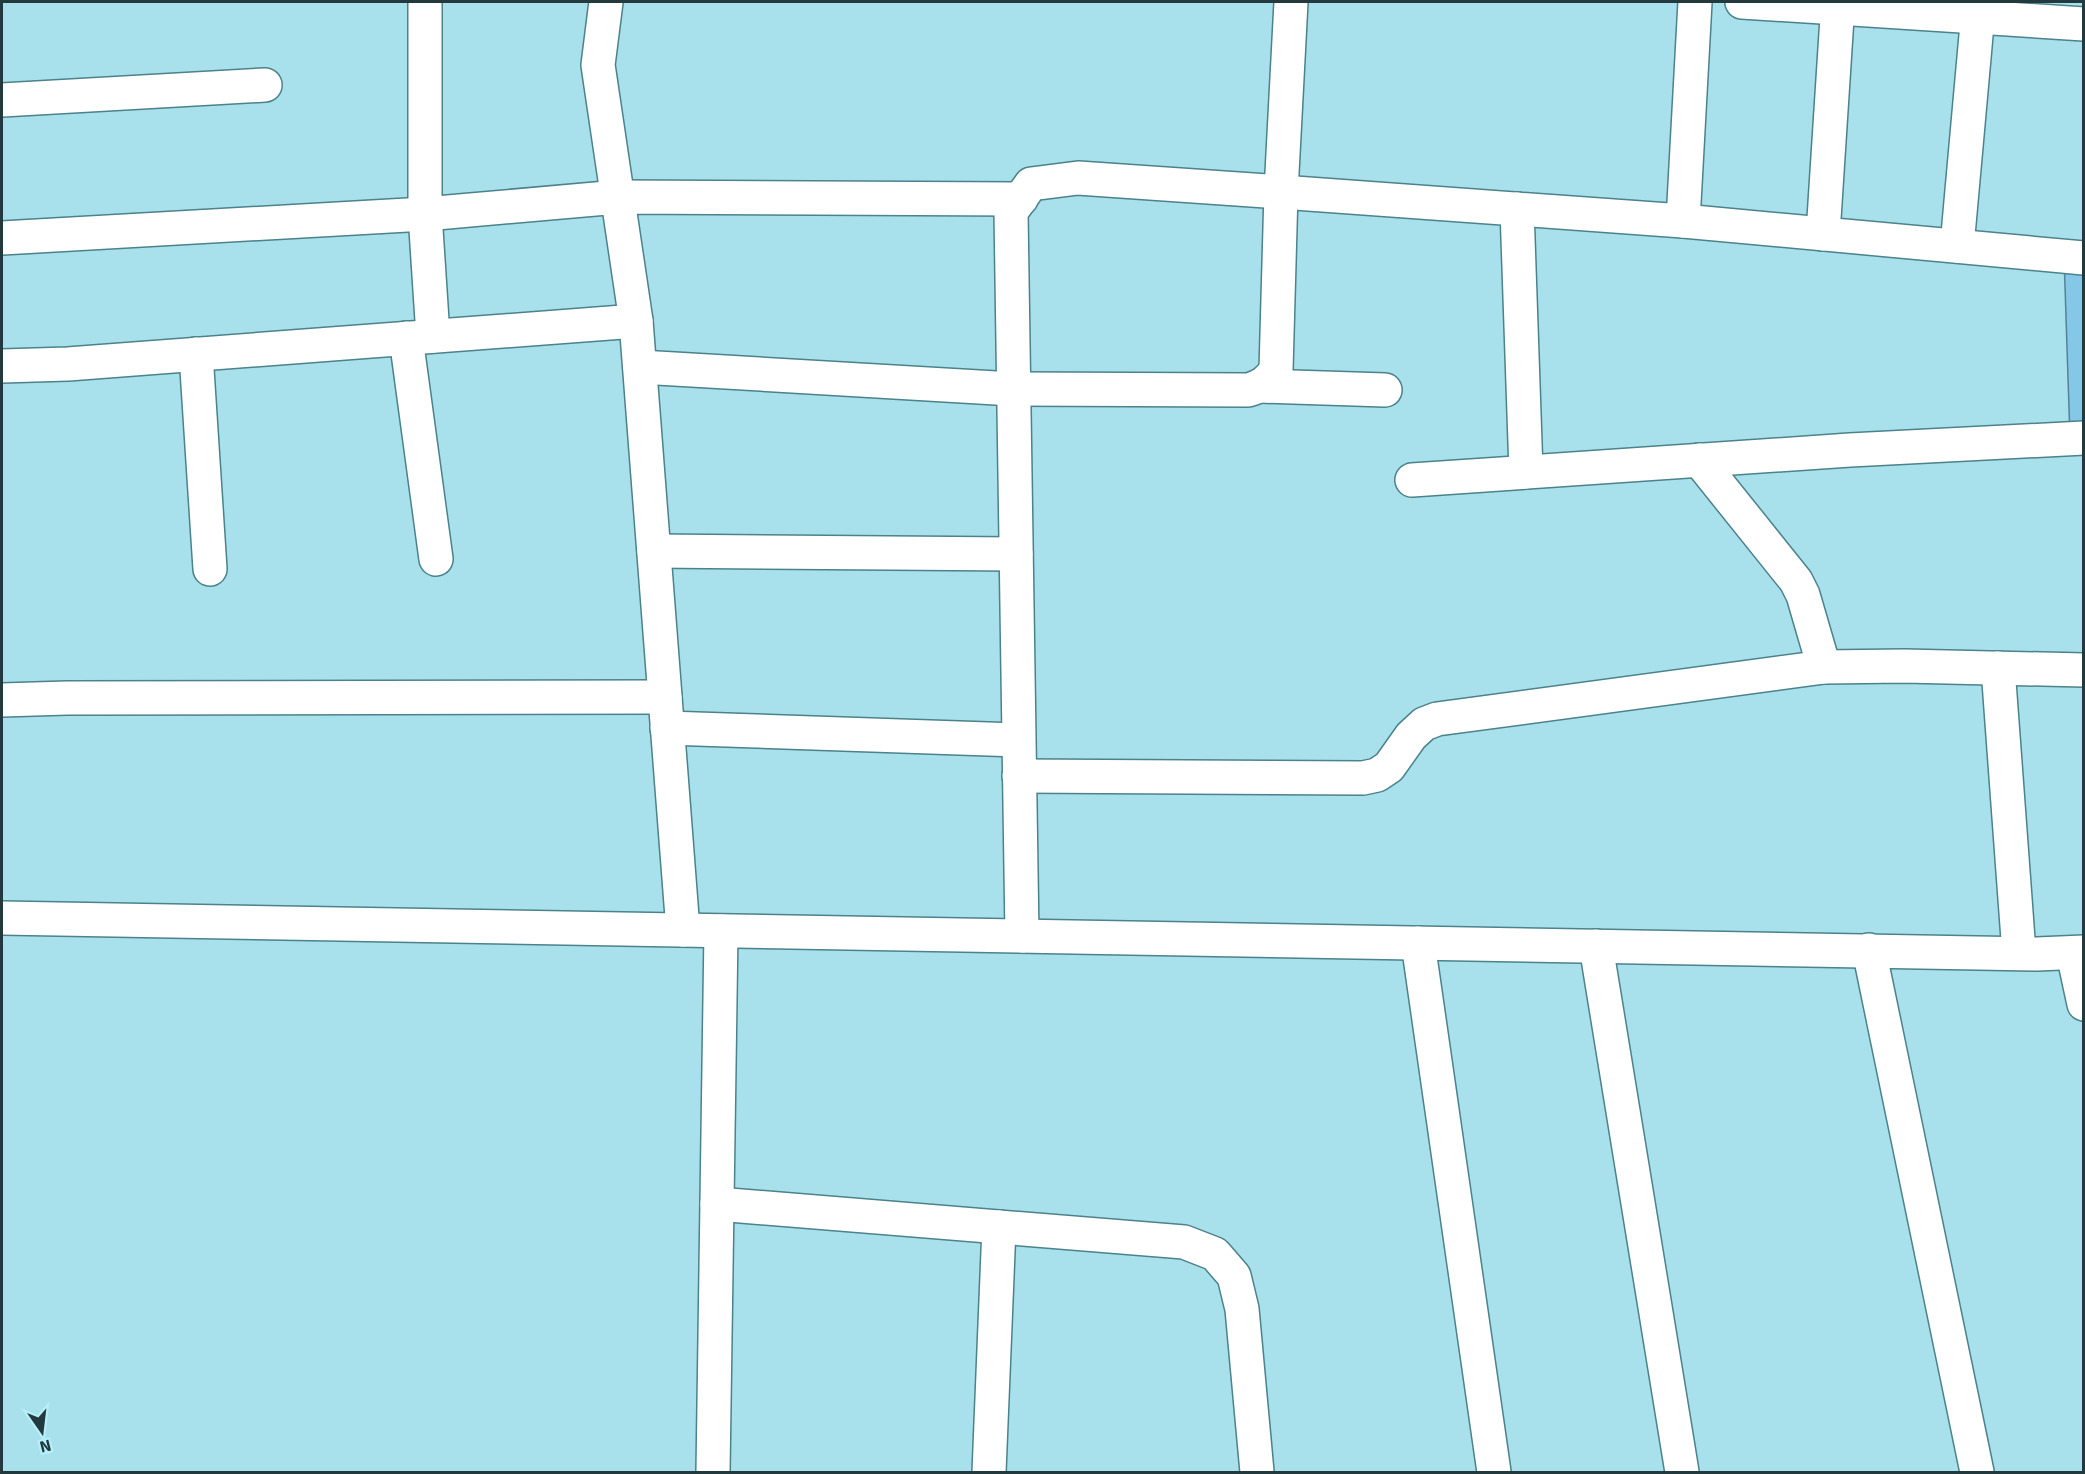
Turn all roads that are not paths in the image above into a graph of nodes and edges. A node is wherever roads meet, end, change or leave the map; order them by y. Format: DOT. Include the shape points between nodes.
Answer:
graph roads {
  1 [pos="425,2"];
  2 [pos="606,2"];
  3 [pos="1291,2"];
  4 [pos="1695,2"];
  5 [pos="1742,2"];
  6 [pos="1838,4"];
  7 [pos="1979,9"];
  8 [pos="2084,24"];
  9 [pos="265,85"];
  10 [pos="2,100"];
  11 [pos="1281,192"];
  12 [pos="618,197"];
  13 [pos="1021,199"];
  14 [pos="1517,209"];
  15 [pos="425,214"];
  16 [pos="1683,221"];
  17 [pos="1823,234"];
  18 [pos="2,238"];
  19 [pos="1957,246"];
  20 [pos="2084,258"];
  21 [pos="636,321"];
  22 [pos="419,337"];
  23 [pos="196,354"];
  24 [pos="2,366"];
  25 [pos="640,367"];
  26 [pos="1260,387"];
  27 [pos="1013,389"];
  28 [pos="1385,390"];
  29 [pos="2084,438"];
  30 [pos="1699,460"];
  31 [pos="1526,472"];
  32 [pos="1412,480"];
  33 [pos="654,551"];
  34 [pos="1016,554"];
  35 [pos="436,558"];
  36 [pos="210,569"];
  37 [pos="1824,667"];
  38 [pos="1998,668"];
  39 [pos="2084,670"];
  40 [pos="2,700"];
  41 [pos="666,713"];
  42 [pos="1018,740"];
  43 [pos="1019,776"];
  44 [pos="2,918"];
  45 [pos="683,930"];
  46 [pos="721,931"];
  47 [pos="1022,936"];
  48 [pos="1418,943"];
  49 [pos="1596,946"];
  50 [pos="1869,950"];
  51 [pos="2019,953"];
  52 [pos="2078,953"];
  53 [pos="2084,1004"];
  54 [pos="717,1204"];
  55 [pos="999,1227"];
  56 [pos="713,1473"];
  57 [pos="989,1473"];
  58 [pos="1257,1473"];
  59 [pos="1494,1473"];
  60 [pos="1682,1473"];
  61 [pos="1977,1473"];
  1 -- 15 [label="street"];
  2 -- 12 [label="street" via="598,65"];
  3 -- 11 [label="street"];
  4 -- 16 [label="street"];
  5 -- 6 [label="street"];
  6 -- 7 [label="street"];
  6 -- 17 [label="street"];
  7 -- 8 [label="street"];
  7 -- 19 [label="street"];
  9 -- 10 [label="street"];
  11 -- 13 [label="street" via="1078,178 1031,184"];
  11 -- 14 [label="street"];
  11 -- 26 [label="street" via="1276,370"];
  12 -- 13 [label="street"];
  12 -- 15 [label="street"];
  12 -- 21 [label="street"];
  13 -- 27 [label="street" via="1011,212"];
  14 -- 16 [label="street"];
  14 -- 31 [label="street"];
  15 -- 18 [label="street"];
  15 -- 22 [label="street"];
  16 -- 17 [label="street"];
  17 -- 19 [label="street"];
  19 -- 20 [label="street"];
  21 -- 22 [label="street"];
  21 -- 25 [label="street"];
  22 -- 23 [label="street"];
  22 -- 35 [label="street"];
  23 -- 24 [label="street"];
  23 -- 36 [label="street"];
  25 -- 27 [label="street"];
  25 -- 33 [label="street"];
  26 -- 27 [label="street"];
  26 -- 28 [label="street"];
  27 -- 34 [label="street"];
  29 -- 30 [label="street"];
  30 -- 31 [label="street"];
  30 -- 37 [label="street" via="1796,581"];
  31 -- 32 [label="street"];
  33 -- 34 [label="street"];
  33 -- 41 [label="street"];
  34 -- 42 [label="street"];
  37 -- 38 [label="street"];
  37 -- 43 [label="street" via="1437,719 1411,736 1389,767 1363,778"];
  38 -- 39 [label="street"];
  38 -- 51 [label="street"];
  40 -- 41 [label="street" via="67,698"];
  41 -- 42 [label="street"];
  41 -- 45 [label="street"];
  42 -- 43 [label="street"];
  43 -- 47 [label="street"];
  44 -- 45 [label="street"];
  45 -- 46 [label="street"];
  46 -- 47 [label="street"];
  46 -- 54 [label="street"];
  47 -- 48 [label="street"];
  48 -- 49 [label="street"];
  48 -- 59 [label="street"];
  49 -- 50 [label="street"];
  49 -- 60 [label="street"];
  50 -- 51 [label="street"];
  50 -- 61 [label="street"];
  51 -- 52 [label="street"];
  52 -- 53 [label="street"];
  54 -- 55 [label="street"];
  54 -- 56 [label="street"];
  55 -- 57 [label="street"];
  55 -- 58 [label="street" via="1184,1242 1215,1254 1234,1276 1242,1309"];
}
